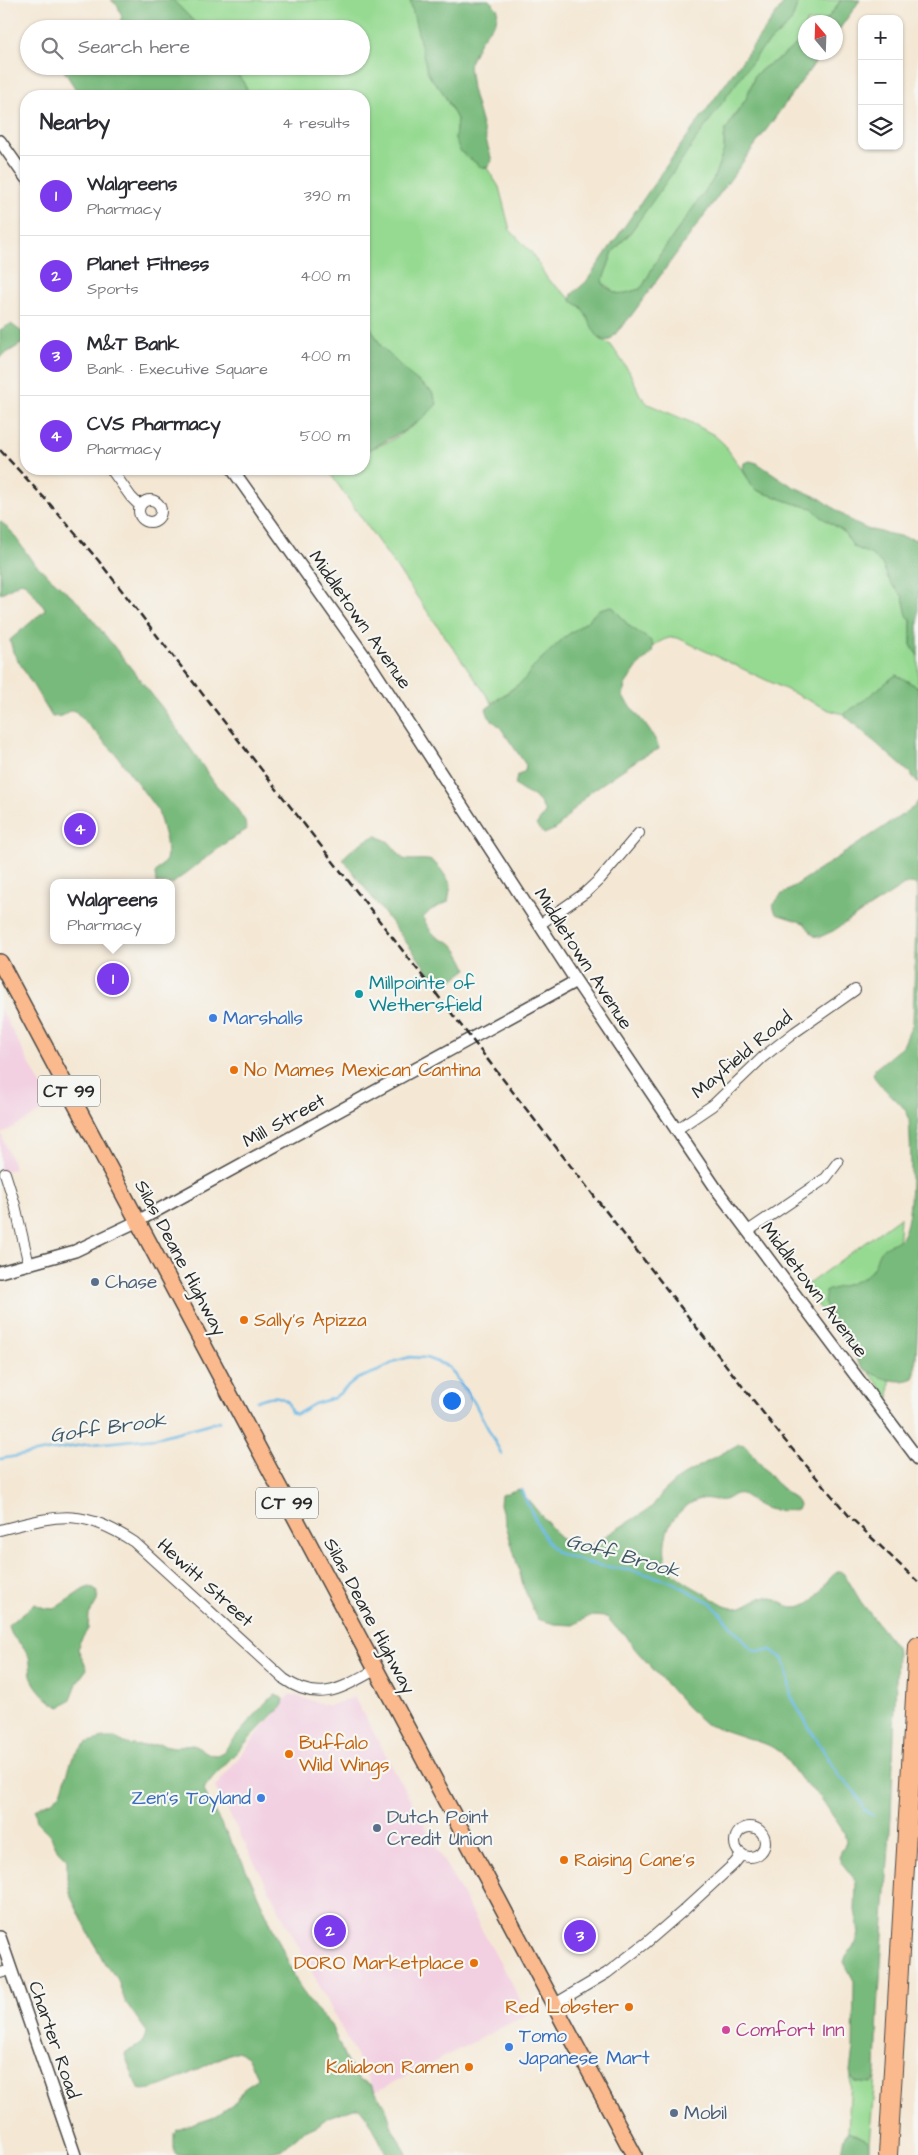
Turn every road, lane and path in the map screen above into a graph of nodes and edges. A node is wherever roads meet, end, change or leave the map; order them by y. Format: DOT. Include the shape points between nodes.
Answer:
graph roads {
  1 [pos="0,141"];
  2 [pos="20,169"];
  3 [pos="115,475"];
  4 [pos="236,475"];
  5 [pos="140,506"];
  6 [pos="640,833"];
  7 [pos="539,925"];
  8 [pos="0,962"];
  9 [pos="576,981"];
  10 [pos="855,990"];
  11 [pos="676,1130"];
  12 [pos="838,1162"];
  13 [pos="5,1173"];
  14 [pos="138,1221"];
  15 [pos="748,1231"];
  16 [pos="28,1265"];
  17 [pos="0,1272"];
  18 [pos="918,1459"];
  19 [pos="0,1530"];
  20 [pos="918,1646"];
  21 [pos="376,1670"];
  22 [pos="742,1854"];
  23 [pos="0,1936"];
  24 [pos="6,1971"];
  25 [pos="553,2005"];
  26 [pos="75,2155"];
  27 [pos="634,2155"];
  28 [pos="888,2155"];
  1 -- 2 [label="street"];
  3 -- 5 [label="street"];
  4 -- 7 [label="street, Middletown Avenue" via="366,658"];
  6 -- 7 [label="street" via="585,893"];
  7 -- 9 [label="street, Middletown Avenue"];
  8 -- 14 [label="main road, Silas Deane Highway / CT 99"];
  9 -- 11 [label="street, Middletown Avenue"];
  9 -- 14 [label="street, Mill Street"];
  10 -- 11 [label="street, Mayfield Road" via="762,1057 713,1105"];
  11 -- 15 [label="street, Middletown Avenue"];
  12 -- 15 [label="street" via="826,1178"];
  13 -- 16 [label="street"];
  14 -- 16 [label="street, Mill Street" via="79,1249"];
  14 -- 21 [label="main road, Silas Deane Highway / CT 99"];
  15 -- 18 [label="street, Middletown Avenue"];
  16 -- 17 [label="street, Mill Street"];
  19 -- 21 [label="street, Hewitt Street" via="59,1516 84,1517 112,1527 134,1542 294,1686 319,1693 331,1692"];
  20 -- 28 [label="highway"];
  21 -- 25 [label="main road, Silas Deane Highway / CT 99"];
  22 -- 25 [label="street" via="644,1945"];
  23 -- 24 [label="street, Charter Road"];
  24 -- 26 [label="street, Charter Road"];
  25 -- 27 [label="main road, Silas Deane Highway / CT 99"];
}
